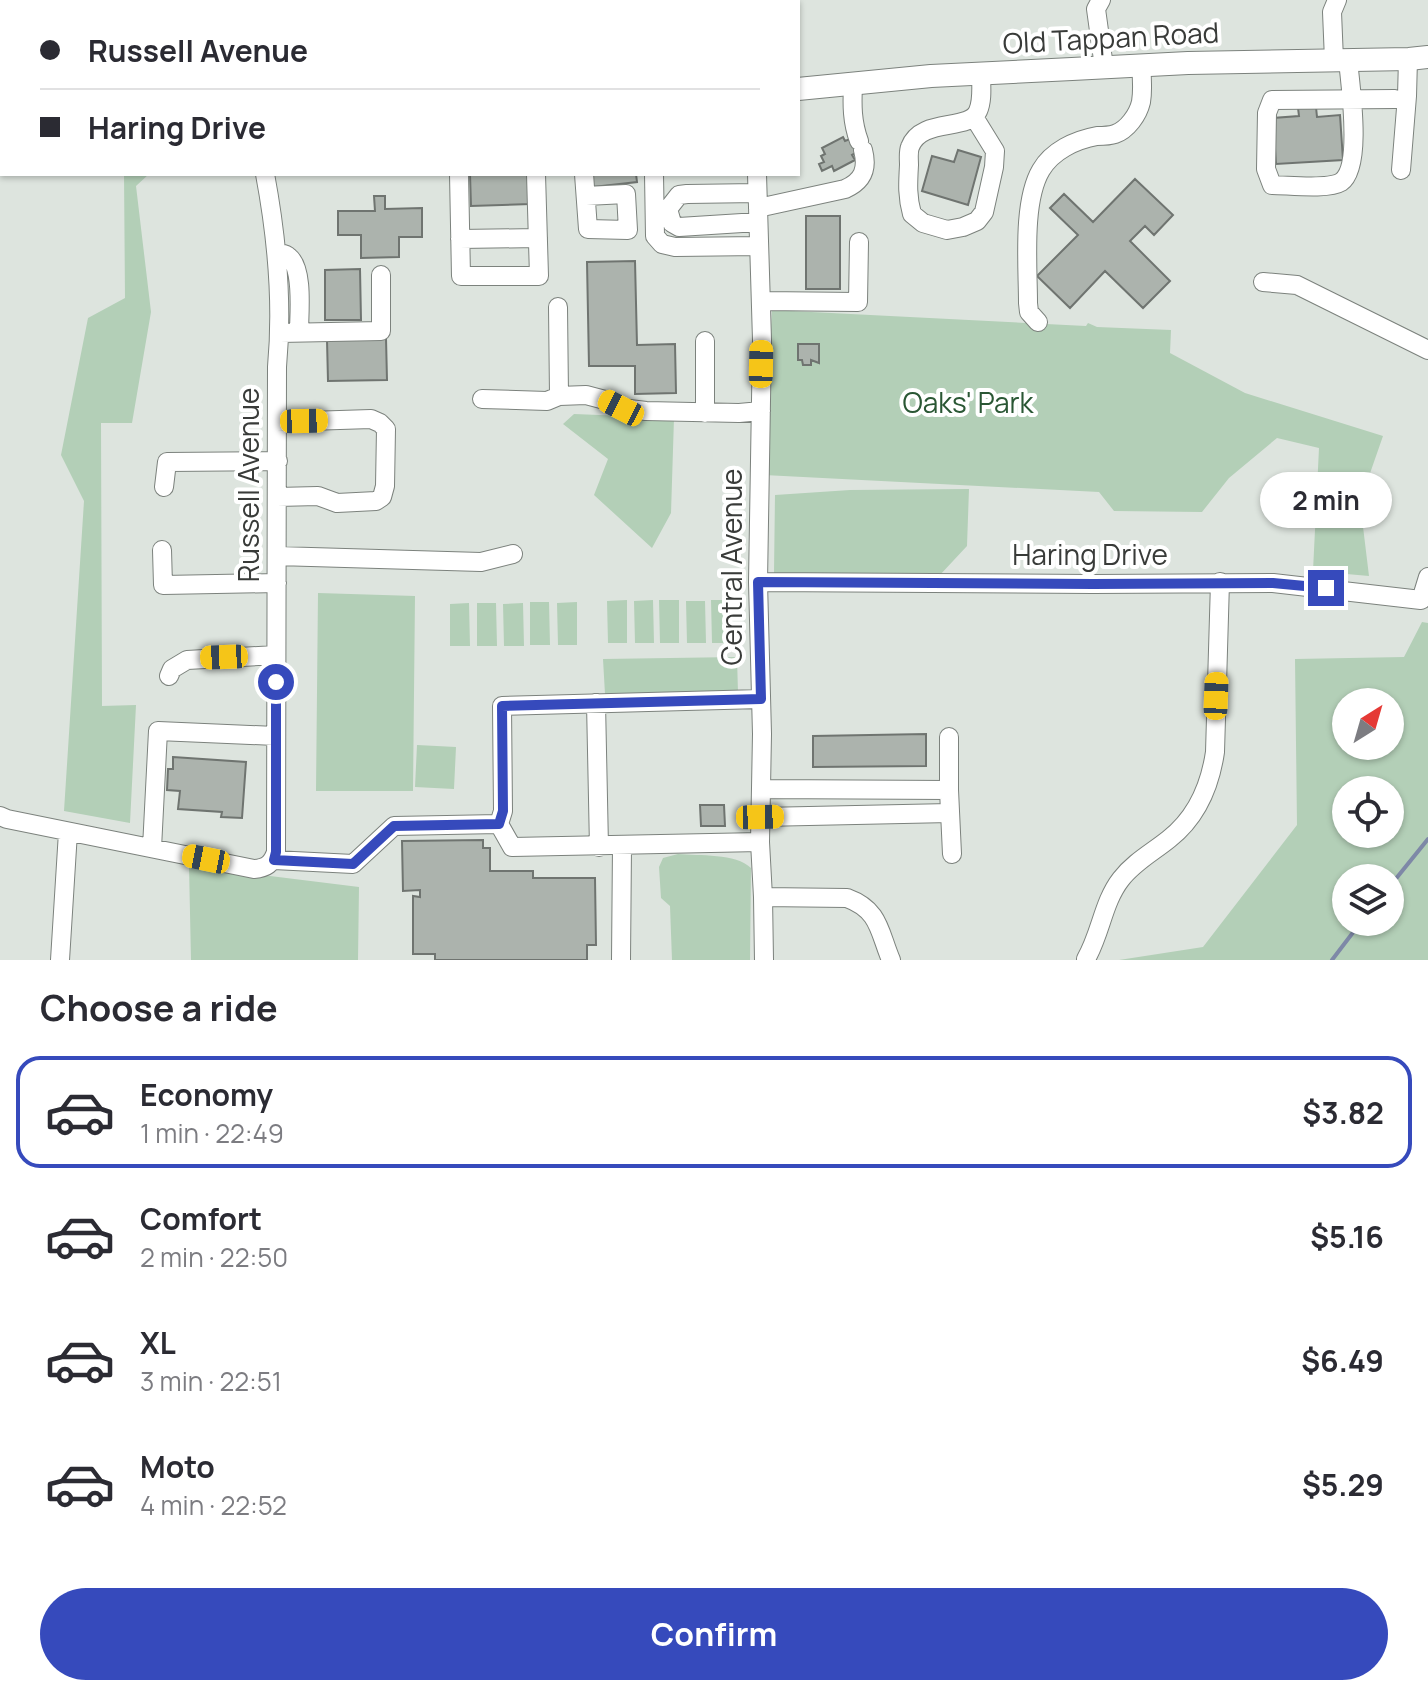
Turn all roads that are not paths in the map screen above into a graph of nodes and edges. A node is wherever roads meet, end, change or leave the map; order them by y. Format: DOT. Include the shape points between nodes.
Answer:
graph roads {
  1 [pos="1101,0"];
  2 [pos="1337,0"];
  3 [pos="1418,58"];
  4 [pos="1341,60"];
  5 [pos="1141,66"];
  6 [pos="1104,67"];
  7 [pos="981,74"];
  8 [pos="853,85"];
  9 [pos="800,89"];
  10 [pos="1352,99"];
  11 [pos="1395,99"];
  12 [pos="974,117"];
  13 [pos="1401,170"];
  14 [pos="267,176"];
  15 [pos="459,176"];
  16 [pos="536,176"];
  17 [pos="584,176"];
  18 [pos="654,176"];
  19 [pos="586,196"];
  20 [pos="757,199"];
  21 [pos="538,238"];
  22 [pos="460,239"];
  23 [pos="859,242"];
  24 [pos="759,246"];
  25 [pos="381,275"];
  26 [pos="1263,282"];
  27 [pos="761,301"];
  28 [pos="558,307"];
  29 [pos="1038,322"];
  30 [pos="290,333"];
  31 [pos="705,341"];
  32 [pos="1428,350"];
  33 [pos="559,396"];
  34 [pos="482,399"];
  35 [pos="761,411"];
  36 [pos="705,413"];
  37 [pos="277,422"];
  38 [pos="278,461"];
  39 [pos="164,487"];
  40 [pos="277,497"];
  41 [pos="162,550"];
  42 [pos="513,554"];
  43 [pos="277,556"];
  44 [pos="1428,577"];
  45 [pos="758,582"];
  46 [pos="1220,582"];
  47 [pos="277,583"];
  48 [pos="276,655"];
  49 [pos="169,676"];
  50 [pos="761,699"];
  51 [pos="596,703"];
  52 [pos="275,736"];
  53 [pos="949,737"];
  54 [pos="761,789"];
  55 [pos="799,789"];
  56 [pos="870,790"];
  57 [pos="949,790"];
  58 [pos="950,813"];
  59 [pos="870,815"];
  60 [pos="0,816"];
  61 [pos="799,816"];
  62 [pos="760,817"];
  63 [pos="499,824"];
  64 [pos="68,832"];
  65 [pos="760,842"];
  66 [pos="622,846"];
  67 [pos="599,847"];
  68 [pos="152,848"];
  69 [pos="952,854"];
  70 [pos="274,860"];
  71 [pos="763,897"];
  72 [pos="1086,959"];
  73 [pos="60,960"];
  74 [pos="621,960"];
  75 [pos="764,960"];
  76 [pos="891,960"];
  1 -- 6 [label="street" via="1096,9"];
  2 -- 4 [label="street" via="1332,12"];
  3 -- 4 [label="main road, Old Tappan Road"];
  3 -- 13 [label="street" via="1407,96"];
  4 -- 5 [label="main road, Old Tappan Road"];
  4 -- 10 [label="street"];
  5 -- 6 [label="main road, Old Tappan Road"];
  5 -- 29 [label="street" via="1141,103 1127,126 1064,148 1035,181 1029,202 1028,303"];
  6 -- 7 [label="main road, Old Tappan Road"];
  7 -- 8 [label="main road, Old Tappan Road"];
  7 -- 12 [label="street"];
  8 -- 9 [label="main road, Old Tappan Road"];
  8 -- 20 [label="street" via="862,177 851,187"];
  10 -- 10 [label="street" via="1354,131 1345,177 1329,186 1272,185 1266,169 1272,100"];
  10 -- 11 [label="street"];
  12 -- 12 [label="street" via="919,134 909,148 907,196 912,214 923,223 947,230 977,221 984,212 995,151"];
  14 -- 30 [label="street, Russell Avenue"];
  15 -- 22 [label="street"];
  16 -- 21 [label="street"];
  17 -- 19 [label="street"];
  18 -- 24 [label="street" via="655,236 662,244"];
  20 -- 24 [label="street, Central Avenue"];
  21 -- 22 [label="street"];
  21 -- 22 [label="street" via="539,276 461,276"];
  23 -- 27 [label="street" via="858,302"];
  24 -- 27 [label="street, Central Avenue"];
  25 -- 30 [label="street" via="381,331"];
  26 -- 32 [label="street" via="1297,285"];
  27 -- 35 [label="street, Central Avenue"];
  28 -- 33 [label="street"];
  30 -- 37 [label="street, Russell Avenue" via="277,367"];
  31 -- 36 [label="street"];
  33 -- 34 [label="street" via="547,401"];
  33 -- 36 [label="street" via="586,395 646,411"];
  35 -- 36 [label="street"];
  35 -- 45 [label="street, Central Avenue"];
  37 -- 38 [label="street, Russell Avenue"];
  37 -- 40 [label="street" via="371,419 386,429 385,486 376,501"];
  38 -- 39 [label="street" via="167,462"];
  38 -- 40 [label="street, Russell Avenue"];
  40 -- 43 [label="street, Russell Avenue"];
  41 -- 47 [label="street" via="163,585"];
  42 -- 43 [label="street" via="481,562"];
  43 -- 47 [label="street, Russell Avenue"];
  44 -- 46 [label="street, Haring Drive" via="1421,600"];
  45 -- 46 [label="street, Haring Drive"];
  45 -- 50 [label="street, Central Avenue"];
  46 -- 72 [label="street" via="1215,752 1207,789 1185,825 1135,863 1115,888"];
  47 -- 48 [label="street, Russell Avenue"];
  48 -- 49 [label="street" via="187,660"];
  48 -- 52 [label="street, Russell Avenue"];
  50 -- 51 [label="street"];
  50 -- 54 [label="street, Central Avenue"];
  51 -- 63 [label="street" via="502,706"];
  51 -- 67 [label="street"];
  52 -- 68 [label="street" via="158,731"];
  52 -- 70 [label="street, Russell Avenue"];
  53 -- 57 [label="street"];
  54 -- 55 [label="street"];
  54 -- 62 [label="street, Central Avenue"];
  55 -- 56 [label="street"];
  55 -- 61 [label="street"];
  56 -- 57 [label="street"];
  56 -- 59 [label="street"];
  57 -- 58 [label="street"];
  58 -- 59 [label="street"];
  58 -- 69 [label="street"];
  59 -- 61 [label="street"];
  60 -- 64 [label="street"];
  61 -- 62 [label="street"];
  62 -- 65 [label="street, Central Avenue"];
  63 -- 67 [label="street" via="512,847"];
  63 -- 70 [label="street" via="394,826 353,864"];
  64 -- 68 [label="street"];
  64 -- 73 [label="street"];
  65 -- 66 [label="street"];
  65 -- 71 [label="street, Central Avenue"];
  66 -- 67 [label="street"];
  66 -- 74 [label="street"];
  68 -- 70 [label="street" via="254,869"];
  71 -- 75 [label="street, Central Avenue"];
  71 -- 76 [label="street" via="847,898 860,903 878,925"];
}
